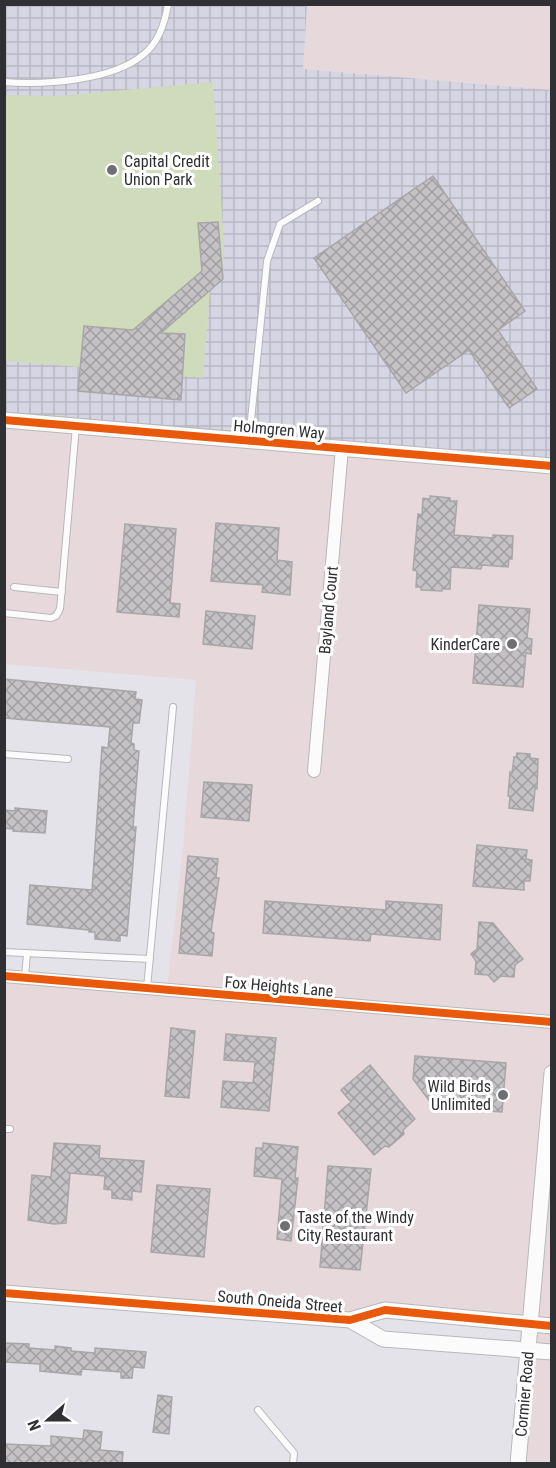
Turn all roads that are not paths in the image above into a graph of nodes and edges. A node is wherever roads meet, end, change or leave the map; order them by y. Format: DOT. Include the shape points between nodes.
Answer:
graph roads {
  1 [pos="168,4"];
  2 [pos="4,82"];
  3 [pos="318,201"];
  4 [pos="4,420"];
  5 [pos="76,426"];
  6 [pos="249,440"];
  7 [pos="342,448"];
  8 [pos="552,466"];
  9 [pos="14,587"];
  10 [pos="62,592"];
  11 [pos="4,613"];
  12 [pos="173,707"];
  13 [pos="4,754"];
  14 [pos="68,759"];
  15 [pos="314,771"];
  16 [pos="4,952"];
  17 [pos="27,954"];
  18 [pos="150,959"];
  19 [pos="4,976"];
  20 [pos="25,978"];
  21 [pos="147,988"];
  22 [pos="552,1022"];
  23 [pos="552,1073"];
  24 [pos="4,1293"];
  25 [pos="350,1320"];
  26 [pos="530,1324"];
  27 [pos="552,1326"];
  28 [pos="528,1350"];
  29 [pos="552,1352"];
  30 [pos="258,1410"];
  31 [pos="293,1464"];
  32 [pos="518,1464"];
  1 -- 2 [label="lane" via="158,37 134,61 90,77 24,84"];
  3 -- 6 [label="lane" via="280,224 267,261"];
  4 -- 5 [label="street, Holmgren Way"];
  5 -- 6 [label="street, Holmgren Way"];
  5 -- 10 [label="lane"];
  6 -- 7 [label="street, Holmgren Way"];
  7 -- 8 [label="street, Holmgren Way"];
  7 -- 15 [label="street, Bayland Court"];
  9 -- 10 [label="lane"];
  10 -- 11 [label="lane" via="60,609 51,618"];
  12 -- 18 [label="lane"];
  13 -- 14 [label="lane"];
  16 -- 17 [label="lane"];
  17 -- 18 [label="lane"];
  17 -- 20 [label="lane"];
  18 -- 21 [label="lane"];
  19 -- 20 [label="street, Fox Heights Lane"];
  20 -- 21 [label="street, Fox Heights Lane"];
  21 -- 22 [label="street, Fox Heights Lane"];
  23 -- 26 [label="street, Cormier Road"];
  24 -- 25 [label="street, South Oneida Street"];
  25 -- 26 [label="street, South Oneida Street" via="385,1310"];
  25 -- 28 [label="street, South Oneida Street" via="383,1339"];
  26 -- 27 [label="street, South Oneida Street"];
  26 -- 28 [label="street, Cormier Road"];
  28 -- 29 [label="street, South Oneida Street"];
  28 -- 32 [label="street, Cormier Road"];
  30 -- 31 [label="lane" via="294,1453"];
}
